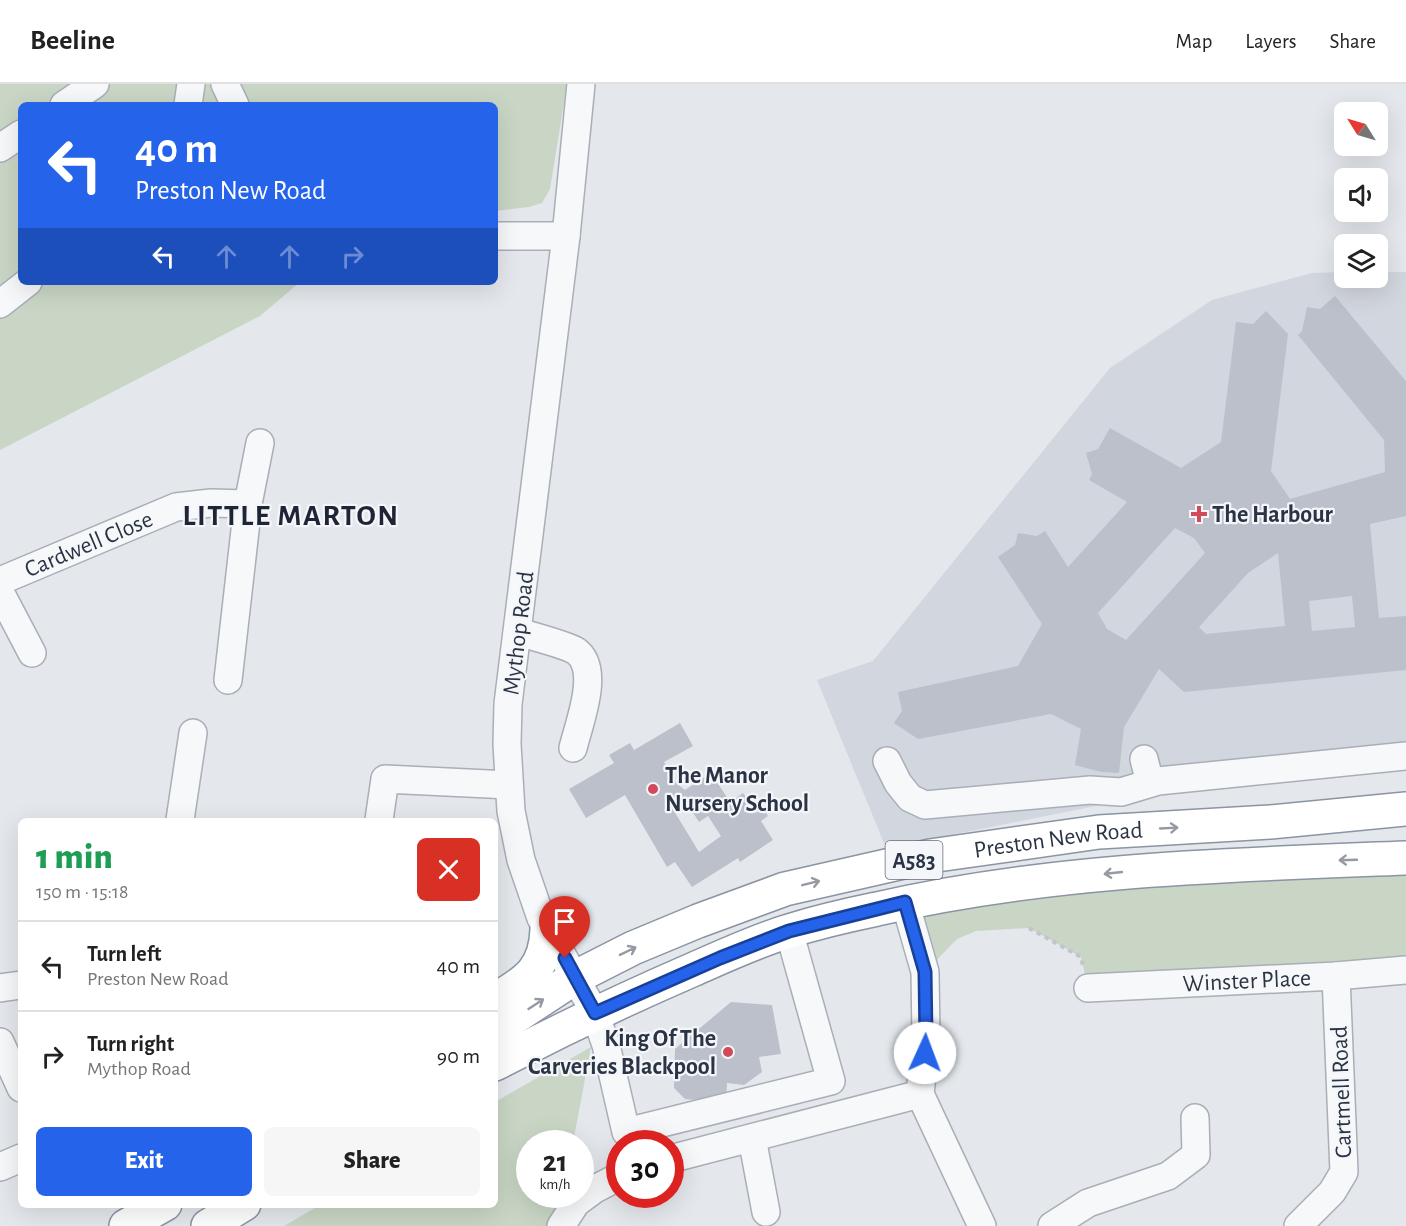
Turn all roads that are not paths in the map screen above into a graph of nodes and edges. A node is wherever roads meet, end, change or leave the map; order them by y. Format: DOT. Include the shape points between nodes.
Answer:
graph roads {
  1 [pos="191,84"];
  2 [pos="225,84"];
  3 [pos="581,84"];
  4 [pos="88,86"];
  5 [pos="68,102"];
  6 [pos="188,102"];
  7 [pos="234,102"];
  8 [pos="498,236"];
  9 [pos="566,236"];
  10 [pos="24,285"];
  11 [pos="0,304"];
  12 [pos="260,443"];
  13 [pos="248,504"];
  14 [pos="0,581"];
  15 [pos="0,592"];
  16 [pos="519,632"];
  17 [pos="32,653"];
  18 [pos="228,680"];
  19 [pos="193,733"];
  20 [pos="573,748"];
  21 [pos="1406,756"];
  22 [pos="887,760"];
  23 [pos="509,785"];
  24 [pos="1406,809"];
  25 [pos="180,818"];
  26 [pos="380,818"];
  27 [pos="1406,858"];
  28 [pos="905,902"];
  29 [pos="547,929"];
  30 [pos="789,931"];
  31 [pos="1406,970"];
  32 [pos="1336,976"];
  33 [pos="576,977"];
  34 [pos="18,985"];
  35 [pos="0,988"];
  36 [pos="1088,988"];
  37 [pos="498,998"];
  38 [pos="595,1013"];
  39 [pos="498,1028"];
  40 [pos="0,1042"];
  41 [pos="498,1062"];
  42 [pos="18,1081"];
  43 [pos="920,1094"];
  44 [pos="1195,1118"];
  45 [pos="752,1138"];
  46 [pos="684,1156"];
  47 [pos="18,1159"];
  48 [pos="0,1167"];
  49 [pos="606,1183"];
  50 [pos="158,1208"];
  51 [pos="237,1208"];
  52 [pos="766,1212"];
  53 [pos="126,1226"];
  54 [pos="208,1226"];
  55 [pos="561,1226"];
  56 [pos="982,1226"];
  57 [pos="1052,1226"];
  58 [pos="1298,1226"];
  1 -- 6 [label="street"];
  2 -- 7 [label="street"];
  3 -- 9 [label="street, Mythop Road"];
  4 -- 5 [label="street"];
  8 -- 9 [label="street"];
  9 -- 16 [label="street, Mythop Road"];
  10 -- 11 [label="street"];
  12 -- 13 [label="street"];
  13 -- 14 [label="street, Cardwell Close" via="176,507"];
  13 -- 18 [label="street"];
  15 -- 17 [label="street"];
  16 -- 20 [label="street" via="576,651 588,668 587,693"];
  16 -- 23 [label="street, Mythop Road" via="508,704"];
  19 -- 25 [label="street"];
  21 -- 22 [label="street" via="1195,777 1147,771 1121,792 1090,790 925,805 909,805 910,798"];
  23 -- 26 [label="street" via="385,779"];
  23 -- 29 [label="street, Mythop Road" via="520,860"];
  33 -- 24 [label="highway, Preston New Road / A583, one-way" via="644,943 785,889 930,856 1099,832"];
  27 -- 28 [label="highway, Preston New Road / A583, one-way" via="1129,872 1033,881"];
  28 -- 30 [label="highway, Preston New Road / A583"];
  28 -- 43 [label="street" via="925,972 926,1037"];
  29 -- 33 [label="street, Mythop Road"];
  29 -- 37 [label="highway" via="547,943 535,972"];
  30 -- 38 [label="highway, Preston New Road / A583"];
  30 -- 38 [label="street, Mythop Road" via="831,1080 626,1132"];
  31 -- 32 [label="street, Winster Place"];
  32 -- 36 [label="street, Winster Place"];
  32 -- 58 [label="street, Cartmell Road" via="1344,1173 1332,1192"];
  33 -- 38 [label="street, Mythop Road"];
  39 -- 33 [label="highway, Preston New Road / A583, one-way"];
  34 -- 35 [label="street"];
  38 -- 41 [label="highway, Preston New Road / A583"];
  40 -- 42 [label="street"];
  43 -- 45 [label="street"];
  43 -- 56 [label="street"];
  44 -- 57 [label="street" via="1196,1155 1168,1176 1088,1203"];
  45 -- 46 [label="street"];
  45 -- 52 [label="street"];
  47 -- 48 [label="street"];
  49 -- 55 [label="street" via="576,1203"];
  50 -- 53 [label="highway"];
  51 -- 54 [label="highway"];
}
